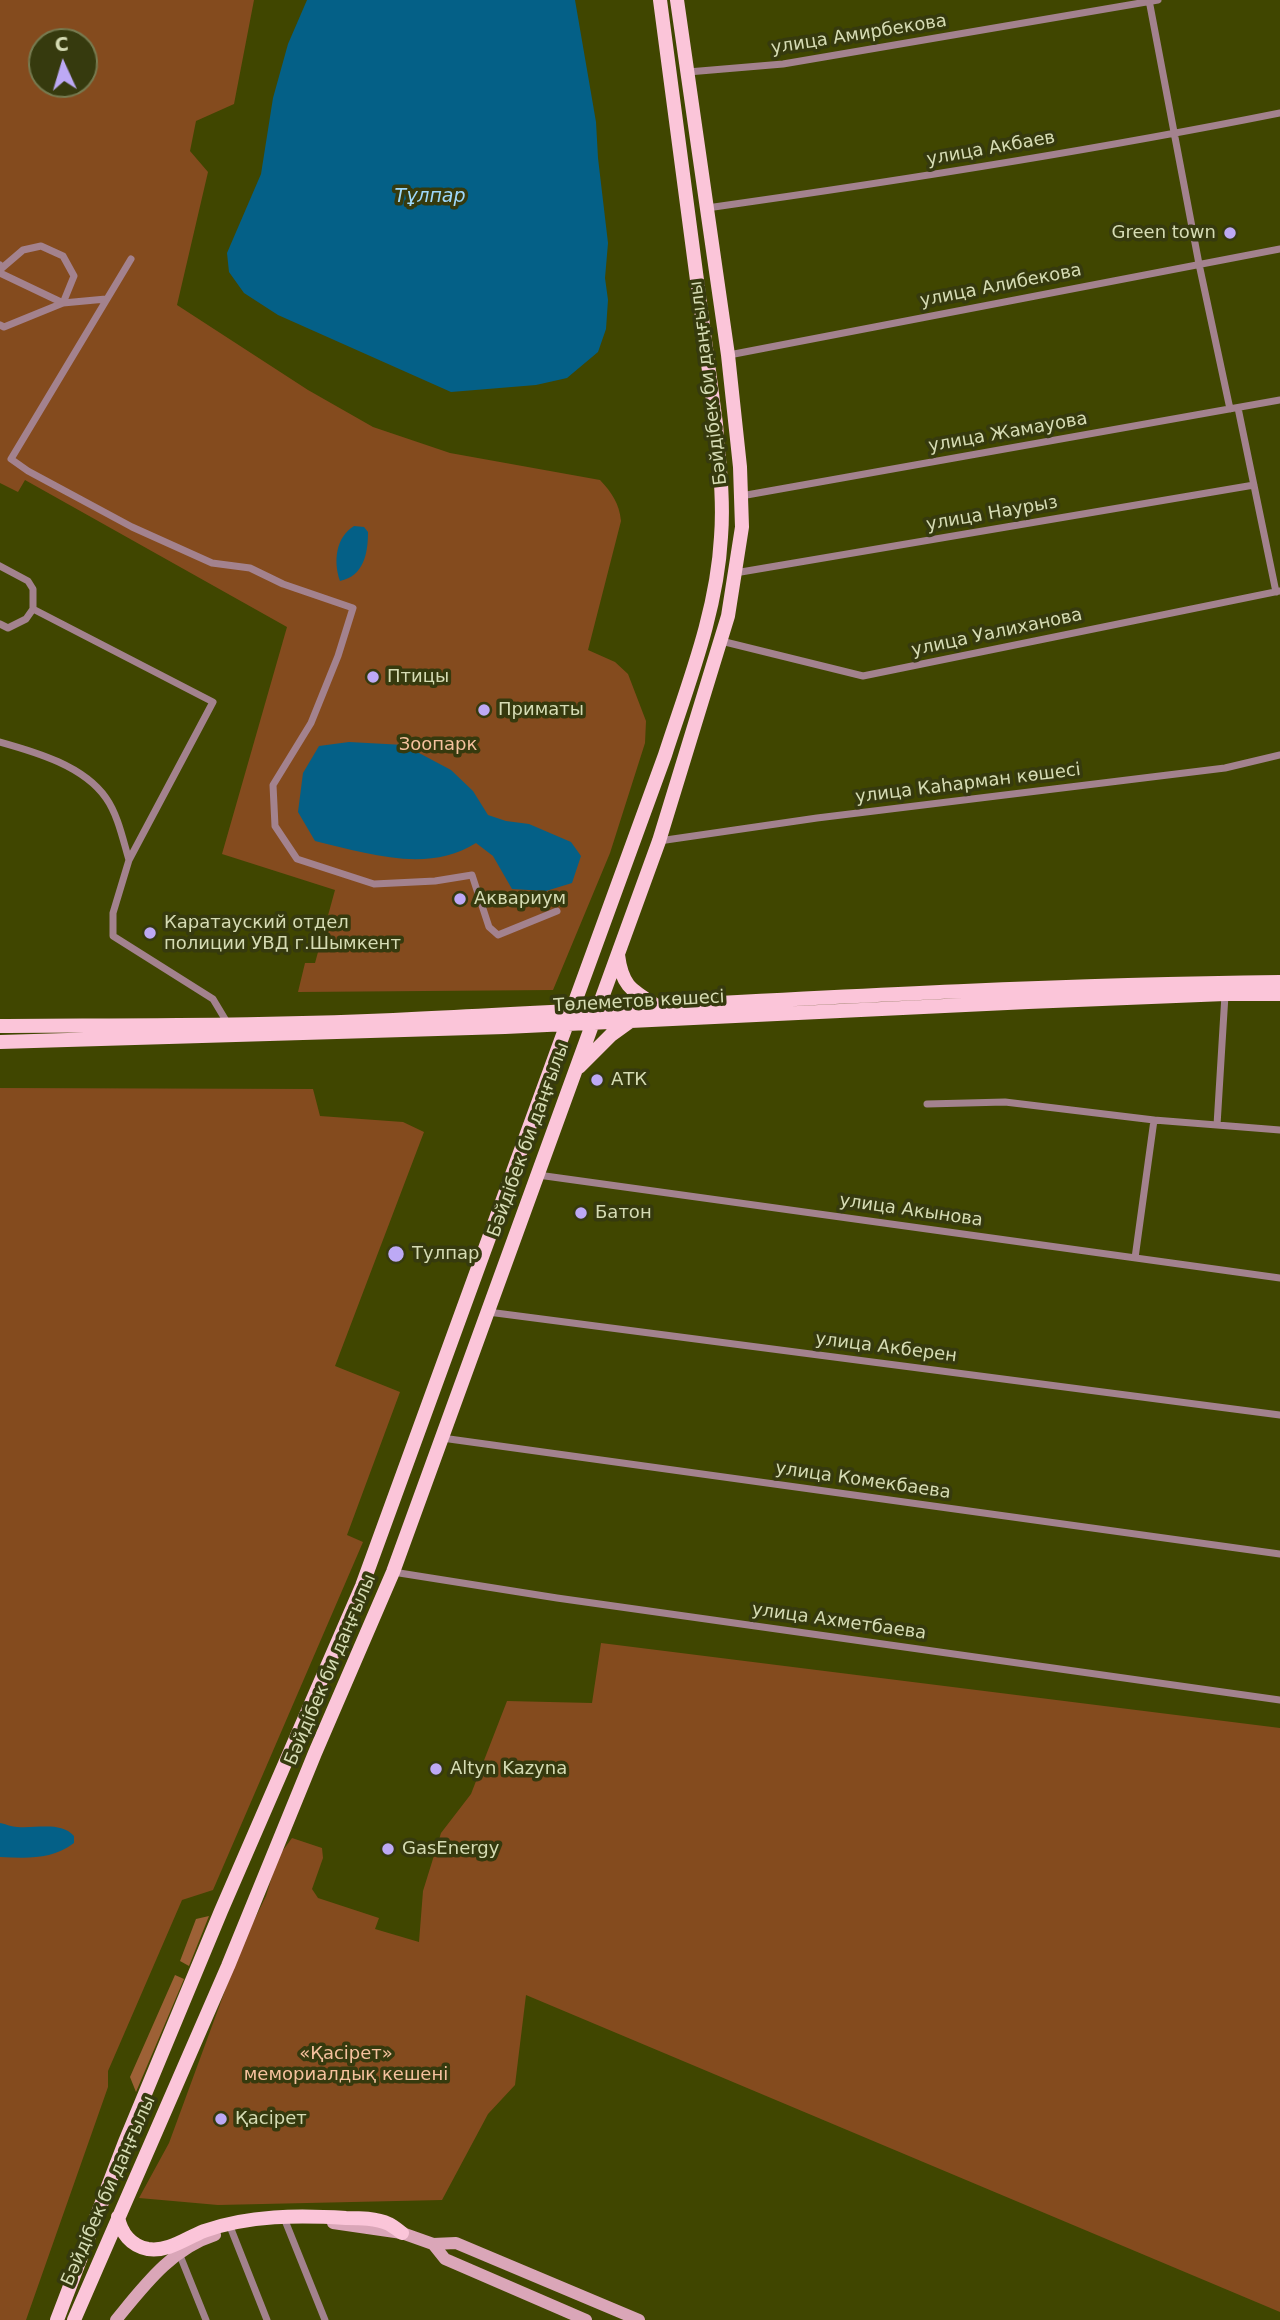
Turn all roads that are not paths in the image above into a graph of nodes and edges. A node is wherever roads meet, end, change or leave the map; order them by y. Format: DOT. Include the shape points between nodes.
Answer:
graph roads {
  1 [pos="660,0"];
  2 [pos="677,0"];
  3 [pos="1152,1"];
  4 [pos="688,72"];
  5 [pos="1280,113"];
  6 [pos="1176,134"];
  7 [pos="706,209"];
  8 [pos="1280,249"];
  9 [pos="131,259"];
  10 [pos="1199,264"];
  11 [pos="0,265"];
  12 [pos="0,273"];
  13 [pos="106,299"];
  14 [pos="63,303"];
  15 [pos="0,326"];
  16 [pos="728,355"];
  17 [pos="1280,400"];
  18 [pos="1234,408"];
  19 [pos="1254,485"];
  20 [pos="740,496"];
  21 [pos="0,565"];
  22 [pos="735,573"];
  23 [pos="1276,573"];
  24 [pos="1278,592"];
  25 [pos="33,609"];
  26 [pos="0,624"];
  27 [pos="721,641"];
  28 [pos="0,742"];
  29 [pos="1280,755"];
  30 [pos="659,841"];
  31 [pos="130,860"];
  32 [pos="557,911"];
  33 [pos="618,952"];
  34 [pos="1280,982"];
  35 [pos="1225,994"];
  36 [pos="1280,994"];
  37 [pos="657,1006"];
  38 [pos="597,1009"];
  39 [pos="570,1010"];
  40 [pos="629,1022"];
  41 [pos="229,1024"];
  42 [pos="591,1024"];
  43 [pos="565,1025"];
  44 [pos="0,1026"];
  45 [pos="0,1042"];
  46 [pos="573,1073"];
  47 [pos="927,1104"];
  48 [pos="1154,1120"];
  49 [pos="1217,1125"];
  50 [pos="1280,1130"];
  51 [pos="538,1175"];
  52 [pos="486,1245"];
  53 [pos="509,1252"];
  54 [pos="1135,1258"];
  55 [pos="1280,1278"];
  56 [pos="487,1312"];
  57 [pos="1280,1415"];
  58 [pos="442,1438"];
  59 [pos="1280,1554"];
  60 [pos="393,1572"];
  61 [pos="1280,1700"];
  62 [pos="118,2217"];
  63 [pos="286,2223"];
  64 [pos="231,2230"];
  65 [pos="402,2233"];
  66 [pos="433,2244"];
  67 [pos="179,2252"];
  68 [pos="57,2320"];
  69 [pos="74,2320"];
  70 [pos="116,2320"];
  71 [pos="206,2320"];
  72 [pos="267,2320"];
  73 [pos="325,2320"];
  74 [pos="586,2320"];
  75 [pos="639,2320"];
  1 -- 39 [label="main road, Бәйдібек би даңғылы" via="716,424 721,539 709,617 673,730"];
  2 -- 4 [label="main road, Бәйдібек би даңғылы"];
  3 -- 4 [label="street, улица Амирбекова" via="783,64"];
  3 -- 6 [label="street"];
  4 -- 7 [label="main road, Бәйдібек би даңғылы"];
  5 -- 6 [label="street, улица Акбаев"];
  6 -- 7 [label="street, улица Акбаев"];
  6 -- 10 [label="street"];
  7 -- 16 [label="main road, Бәйдібек би даңғылы"];
  8 -- 10 [label="street, улица Алибекова"];
  9 -- 13 [label="street"];
  10 -- 16 [label="street, улица Алибекова"];
  10 -- 18 [label="street"];
  11 -- 14 [label="street" via="2,268 23,250 41,246 63,256 74,276"];
  12 -- 14 [label="street"];
  13 -- 14 [label="street"];
  13 -- 32 [label="street" via="11,459 132,527 212,563 250,568 353,608 311,723 273,785 275,826 297,859 374,884 472,875 489,927 498,935"];
  14 -- 15 [label="street"];
  16 -- 20 [label="main road, Бәйдібек би даңғылы"];
  17 -- 18 [label="street, улица Жамауова"];
  18 -- 19 [label="street"];
  18 -- 20 [label="street, улица Жамауова"];
  19 -- 22 [label="street, улица Наурыз"];
  19 -- 23 [label="street"];
  20 -- 22 [label="main road, Бәйдібек би даңғылы"];
  21 -- 25 [label="street" via="28,581 33,589"];
  22 -- 27 [label="main road, Бәйдібек би даңғылы"];
  23 -- 24 [label="street"];
  24 -- 27 [label="street, улица Уалиханова" via="863,676"];
  25 -- 26 [label="street" via="26,619 8,628"];
  25 -- 31 [label="street" via="213,702"];
  27 -- 30 [label="main road, Бәйдібек би даңғылы"];
  28 -- 31 [label="street" via="70,768 92,782 107,799"];
  29 -- 30 [label="street, улица Каһарман көшесі" via="1225,768"];
  30 -- 33 [label="main road, Бәйдібек би даңғылы"];
  31 -- 41 [label="street" via="113,913 113,936 213,999"];
  33 -- 37 [label="main road" via="628,986"];
  33 -- 38 [label="main road, Бәйдібек би даңғылы"];
  34 -- 37 [label="main road, Төлеметов көшесі"];
  35 -- 36 [label="main road, Төлеметов көшесі"];
  35 -- 40 [label="main road, Төлеметов көшесі"];
  35 -- 49 [label="street"];
  37 -- 38 [label="main road, Төлеметов көшесі"];
  38 -- 39 [label="main road, Төлеметов көшесі"];
  38 -- 42 [label="main road, Бәйдібек би даңғылы"];
  39 -- 41 [label="main road, Төлеметов көшесі"];
  39 -- 43 [label="main road, Бәйдібек би даңғылы"];
  40 -- 42 [label="main road, Төлеметов көшесі"];
  40 -- 46 [label="main road"];
  41 -- 44 [label="main road, Төлеметов көшесі"];
  42 -- 43 [label="main road, Төлеметов көшесі"];
  42 -- 46 [label="main road, Бәйдібек би даңғылы"];
  43 -- 45 [label="main road, Төлеметов көшесі"];
  43 -- 52 [label="main road, Бәйдібек би даңғылы"];
  46 -- 51 [label="main road, Бәйдібек би даңғылы"];
  47 -- 48 [label="street" via="1005,1102"];
  48 -- 49 [label="street"];
  48 -- 54 [label="street"];
  49 -- 50 [label="street"];
  51 -- 53 [label="main road, Бәйдібек би даңғылы"];
  51 -- 54 [label="street, улица Акынова"];
  52 -- 53 [label="main road"];
  52 -- 68 [label="main road, Бәйдібек би даңғылы" via="362,1586 125,2142"];
  53 -- 56 [label="main road, Бәйдібек би даңғылы"];
  54 -- 55 [label="street, улица Акынова"];
  56 -- 57 [label="street, улица Акберен"];
  56 -- 58 [label="main road, Бәйдібек би даңғылы"];
  58 -- 59 [label="street, улица Комекбаева"];
  58 -- 60 [label="main road, Бәйдібек би даңғылы"];
  60 -- 61 [label="street, улица Ахметбаева"];
  60 -- 62 [label="main road, Бәйдібек би даңғылы"];
  62 -- 65 [label="main road" via="125,2236 149,2249 229,2224 286,2217 369,2219"];
  62 -- 69 [label="main road, Бәйдібек би даңғылы"];
  63 -- 64 [label="main road"];
  63 -- 65 [label="main road" via="328,2223"];
  63 -- 73 [label="street"];
  64 -- 67 [label="main road"];
  64 -- 72 [label="street"];
  65 -- 66 [label="main road"];
  66 -- 74 [label="main road" via="445,2259"];
  66 -- 75 [label="main road" via="456,2243"];
  67 -- 70 [label="main road"];
  67 -- 71 [label="street"];
}
